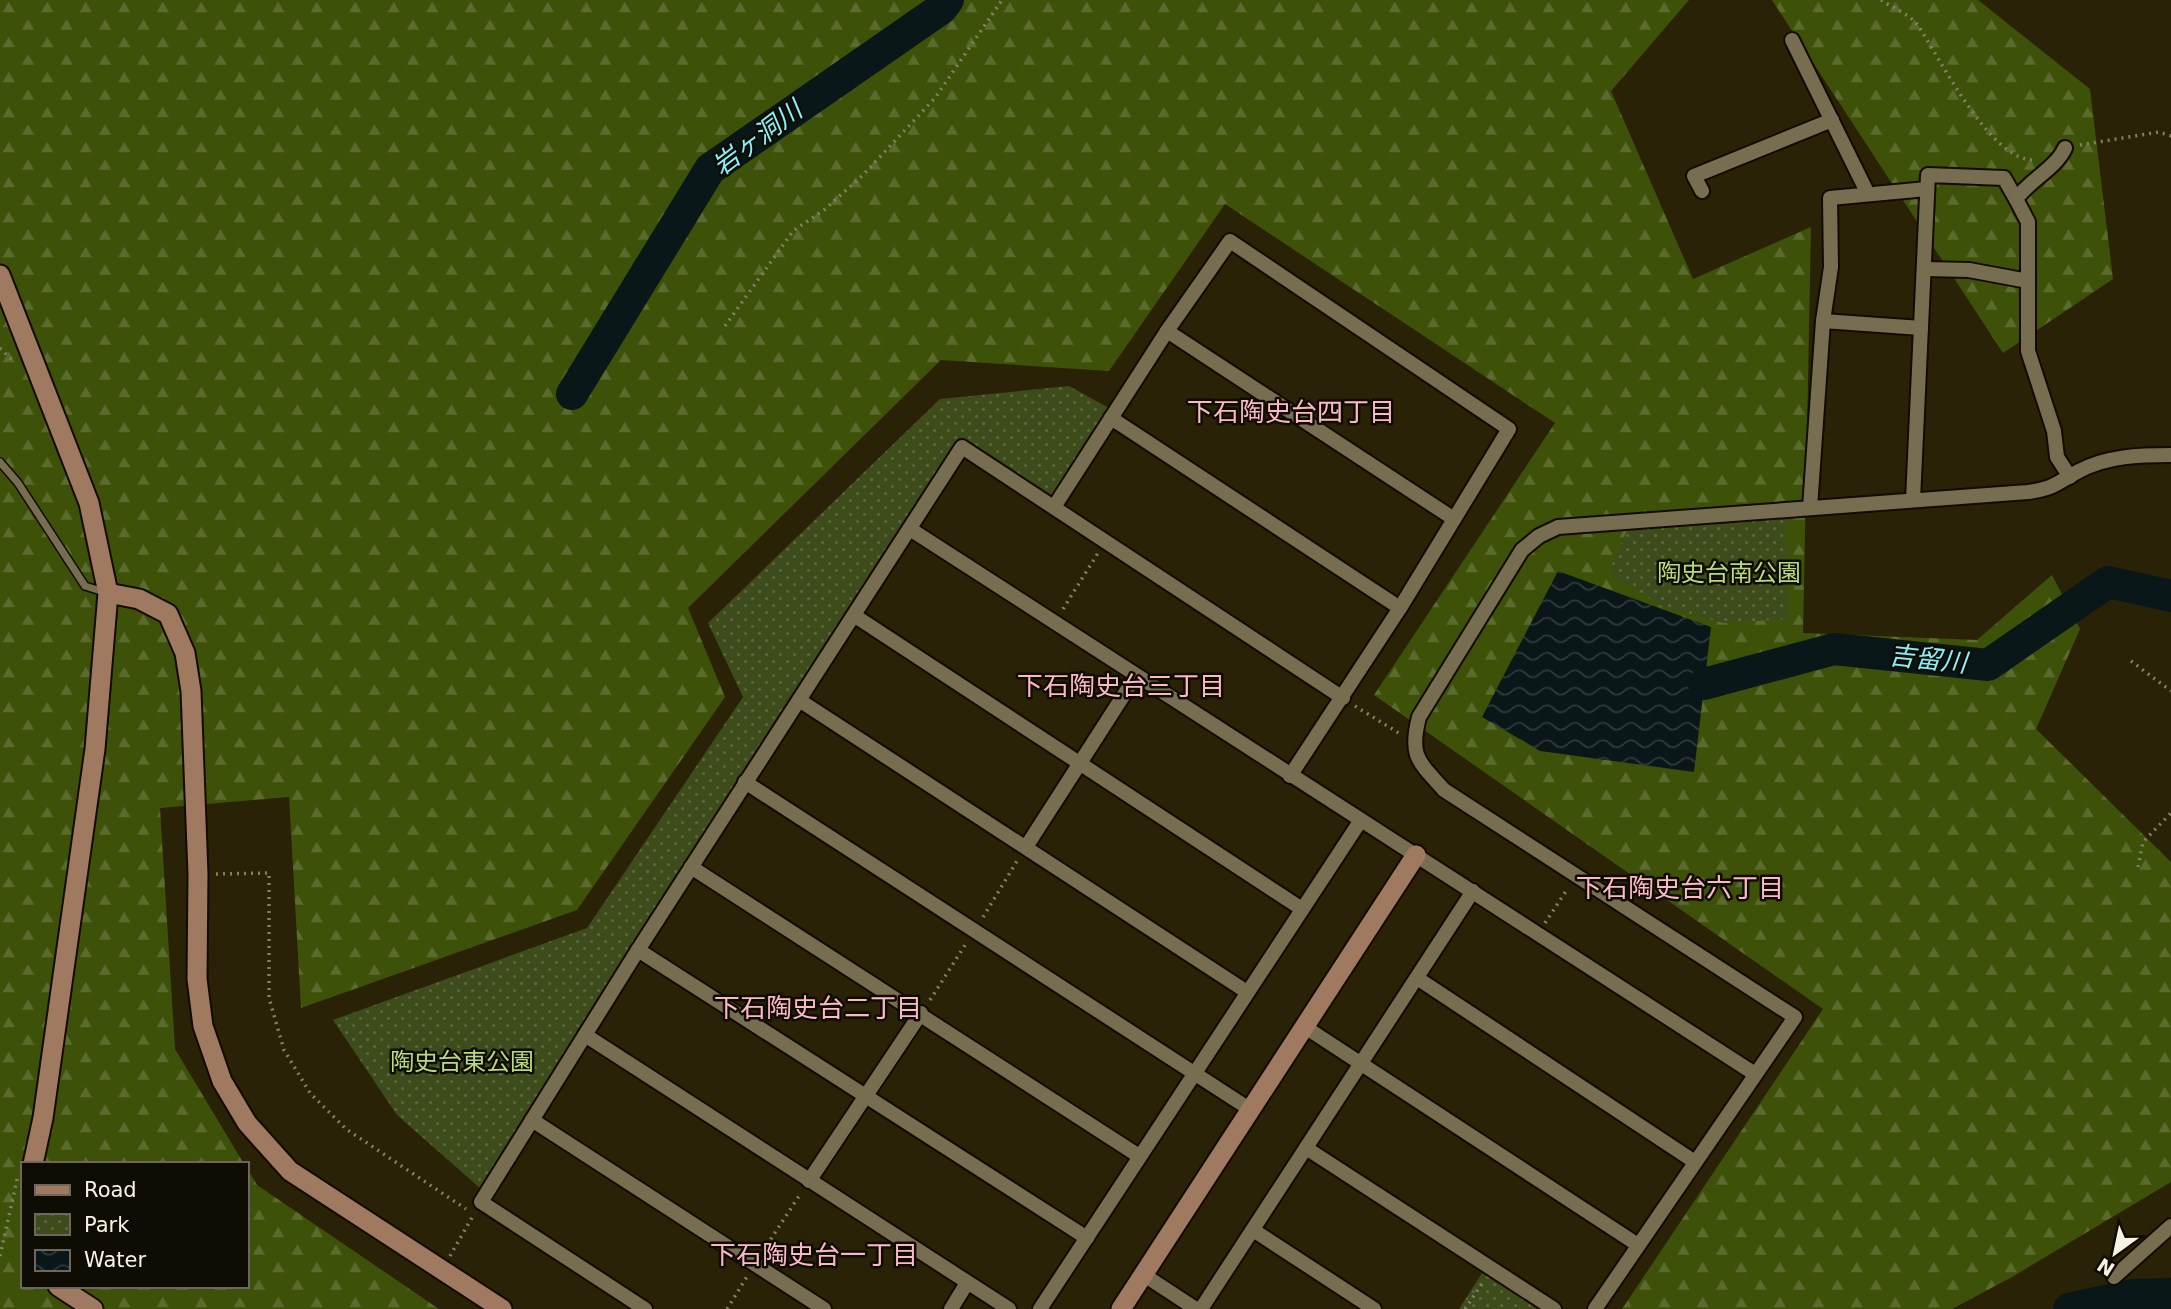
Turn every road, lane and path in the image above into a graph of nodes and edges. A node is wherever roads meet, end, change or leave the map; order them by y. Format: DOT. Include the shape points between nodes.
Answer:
graph roads {
  1 [pos="1002,0"];
  2 [pos="1881,0"];
  3 [pos="1793,40"];
  4 [pos="1832,120"];
  5 [pos="2171,136"];
  6 [pos="2065,148"];
  7 [pos="1927,188"];
  8 [pos="1702,191"];
  9 [pos="1868,194"];
  10 [pos="2016,199"];
  11 [pos="1924,269"];
  12 [pos="0,275"];
  13 [pos="2028,281"];
  14 [pos="1823,321"];
  15 [pos="725,326"];
  16 [pos="1921,328"];
  17 [pos="1167,331"];
  18 [pos="1111,418"];
  19 [pos="2171,455"];
  20 [pos="0,462"];
  21 [pos="2070,477"];
  22 [pos="1913,500"];
  23 [pos="1054,507"];
  24 [pos="1810,508"];
  25 [pos="1454,519"];
  26 [pos="910,529"];
  27 [pos="1106,540"];
  28 [pos="108,593"];
  29 [pos="1400,608"];
  30 [pos="855,616"];
  31 [pos="1055,623"];
  32 [pos="2131,661"];
  33 [pos="1136,676"];
  34 [pos="2171,691"];
  35 [pos="1343,698"];
  36 [pos="799,699"];
  37 [pos="1413,742"];
  38 [pos="1080,763"];
  39 [pos="1290,776"];
  40 [pos="746,782"];
  41 [pos="2171,813"];
  42 [pos="1361,820"];
  43 [pos="1026,847"];
  44 [pos="1416,855"];
  45 [pos="691,867"];
  46 [pos="2138,867"];
  47 [pos="198,874"];
  48 [pos="1576,875"];
  49 [pos="1473,891"];
  50 [pos="1303,909"];
  51 [pos="1538,933"];
  52 [pos="638,950"];
  53 [pos="1417,978"];
  54 [pos="1247,992"];
  55 [pos="921,1013"];
  56 [pos="1305,1027"];
  57 [pos="585,1035"];
  58 [pos="1362,1062"];
  59 [pos="1194,1073"];
  60 [pos="1755,1074"];
  61 [pos="865,1097"];
  62 [pos="1251,1110"];
  63 [pos="532,1120"];
  64 [pos="1306,1148"];
  65 [pos="1139,1156"];
  66 [pos="28,1162"];
  67 [pos="1695,1162"];
  68 [pos="809,1181"];
  69 [pos="21,1186"];
  70 [pos="478,1208"];
  71 [pos="2171,1226"];
  72 [pos="1253,1230"];
  73 [pos="1087,1238"];
  74 [pos="1638,1245"];
  75 [pos="0,1256"];
  76 [pos="755,1264"];
  77 [pos="1491,1268"];
  78 [pos="442,1270"];
  79 [pos="1144,1275"];
  80 [pos="2114,1277"];
  81 [pos="967,1283"];
  82 [pos="61,1288"];
  83 [pos="93,1309"];
  84 [pos="502,1309"];
  85 [pos="645,1309"];
  86 [pos="727,1309"];
  87 [pos="824,1309"];
  88 [pos="951,1309"];
  89 [pos="1009,1309"];
  90 [pos="1041,1309"];
  91 [pos="1121,1309"];
  92 [pos="1196,1309"];
  93 [pos="1201,1309"];
  94 [pos="1374,1309"];
  95 [pos="1465,1309"];
  96 [pos="1554,1309"];
  97 [pos="1595,1309"];
  1 -- 15 [label="path" via="935,98 863,175 793,231"];
  2 -- 6 [label="path" via="1915,22 1997,144 2032,162 2053,148"];
  3 -- 4 [label="street"];
  4 -- 8 [label="street" via="1694,176"];
  4 -- 9 [label="street"];
  5 -- 6 [label="path" via="2159,132"];
  6 -- 10 [label="street"];
  7 -- 9 [label="street"];
  7 -- 10 [label="street" via="1928,175 2004,178"];
  7 -- 11 [label="street"];
  9 -- 14 [label="street" via="1830,198 1831,267"];
  10 -- 13 [label="street" via="2028,222"];
  11 -- 13 [label="street" via="1969,270"];
  11 -- 16 [label="street"];
  12 -- 28 [label="street" via="89,503"];
  13 -- 21 [label="street" via="2028,351 2054,431 2057,457"];
  14 -- 16 [label="street"];
  14 -- 24 [label="street"];
  16 -- 22 [label="street"];
  17 -- 18 [label="street"];
  17 -- 25 [label="street"];
  17 -- 25 [label="street" via="1230,241 1509,429"];
  18 -- 23 [label="street"];
  18 -- 29 [label="street"];
  19 -- 21 [label="street" via="2101,462"];
  20 -- 28 [label="lane" via="85,586"];
  21 -- 22 [label="street" via="2054,488"];
  22 -- 24 [label="street"];
  23 -- 26 [label="street" via="962,447"];
  23 -- 27 [label="street"];
  24 -- 37 [label="street" via="1558,527 1538,536 1522,550 1419,717"];
  25 -- 29 [label="street"];
  26 -- 30 [label="street"];
  26 -- 31 [label="street"];
  27 -- 31 [label="path"];
  27 -- 35 [label="street"];
  28 -- 47 [label="street" via="139,599 169,614 185,653 191,691"];
  28 -- 66 [label="street" via="95,749 43,1118"];
  29 -- 35 [label="street"];
  30 -- 36 [label="street"];
  30 -- 38 [label="street"];
  31 -- 33 [label="street"];
  32 -- 34 [label="path"];
  33 -- 38 [label="street"];
  33 -- 39 [label="street"];
  35 -- 37 [label="path"];
  35 -- 39 [label="street"];
  36 -- 40 [label="street"];
  36 -- 43 [label="street"];
  37 -- 48 [label="street" via="1421,765 1444,790"];
  38 -- 43 [label="street"];
  38 -- 50 [label="street"];
  39 -- 42 [label="street"];
  40 -- 45 [label="street"];
  40 -- 59 [label="street"];
  41 -- 46 [label="path" via="2143,842"];
  42 -- 44 [label="street"];
  42 -- 50 [label="street"];
  43 -- 54 [label="street"];
  44 -- 49 [label="street"];
  44 -- 56 [label="street"];
  45 -- 52 [label="street"];
  45 -- 55 [label="street"];
  47 -- 70 [label="path" via="269,873 269,998 284,1050 310,1093 346,1129"];
  47 -- 78 [label="street" via="197,979 203,1026 222,1081 247,1123 290,1171"];
  48 -- 51 [label="path"];
  48 -- 60 [label="street" via="1795,1017"];
  49 -- 51 [label="street"];
  49 -- 53 [label="street"];
  50 -- 54 [label="street"];
  51 -- 60 [label="street"];
  52 -- 57 [label="street"];
  52 -- 61 [label="street"];
  53 -- 58 [label="street"];
  53 -- 67 [label="street"];
  54 -- 59 [label="street"];
  55 -- 61 [label="street"];
  55 -- 65 [label="street"];
  56 -- 58 [label="street"];
  56 -- 62 [label="street"];
  57 -- 63 [label="street"];
  57 -- 68 [label="street"];
  58 -- 64 [label="street"];
  58 -- 74 [label="street"];
  59 -- 62 [label="street"];
  59 -- 65 [label="street"];
  60 -- 67 [label="street"];
  61 -- 68 [label="street"];
  61 -- 73 [label="street"];
  62 -- 79 [label="street"];
  63 -- 70 [label="street"];
  63 -- 76 [label="street"];
  64 -- 72 [label="street"];
  64 -- 77 [label="street"];
  65 -- 73 [label="street"];
  67 -- 74 [label="street"];
  68 -- 76 [label="path"];
  68 -- 81 [label="street"];
  69 -- 75 [label="path"];
  70 -- 78 [label="path"];
  70 -- 85 [label="street"];
  71 -- 80 [label="street"];
  72 -- 93 [label="street"];
  72 -- 94 [label="street"];
  73 -- 90 [label="street"];
  74 -- 97 [label="street"];
  76 -- 86 [label="path"];
  76 -- 87 [label="street"];
  77 -- 95 [label="path"];
  77 -- 96 [label="street"];
  78 -- 84 [label="street"];
  79 -- 91 [label="street"];
  79 -- 92 [label="street"];
  81 -- 88 [label="street"];
  81 -- 89 [label="street"];
  82 -- 83 [label="street"];
}
